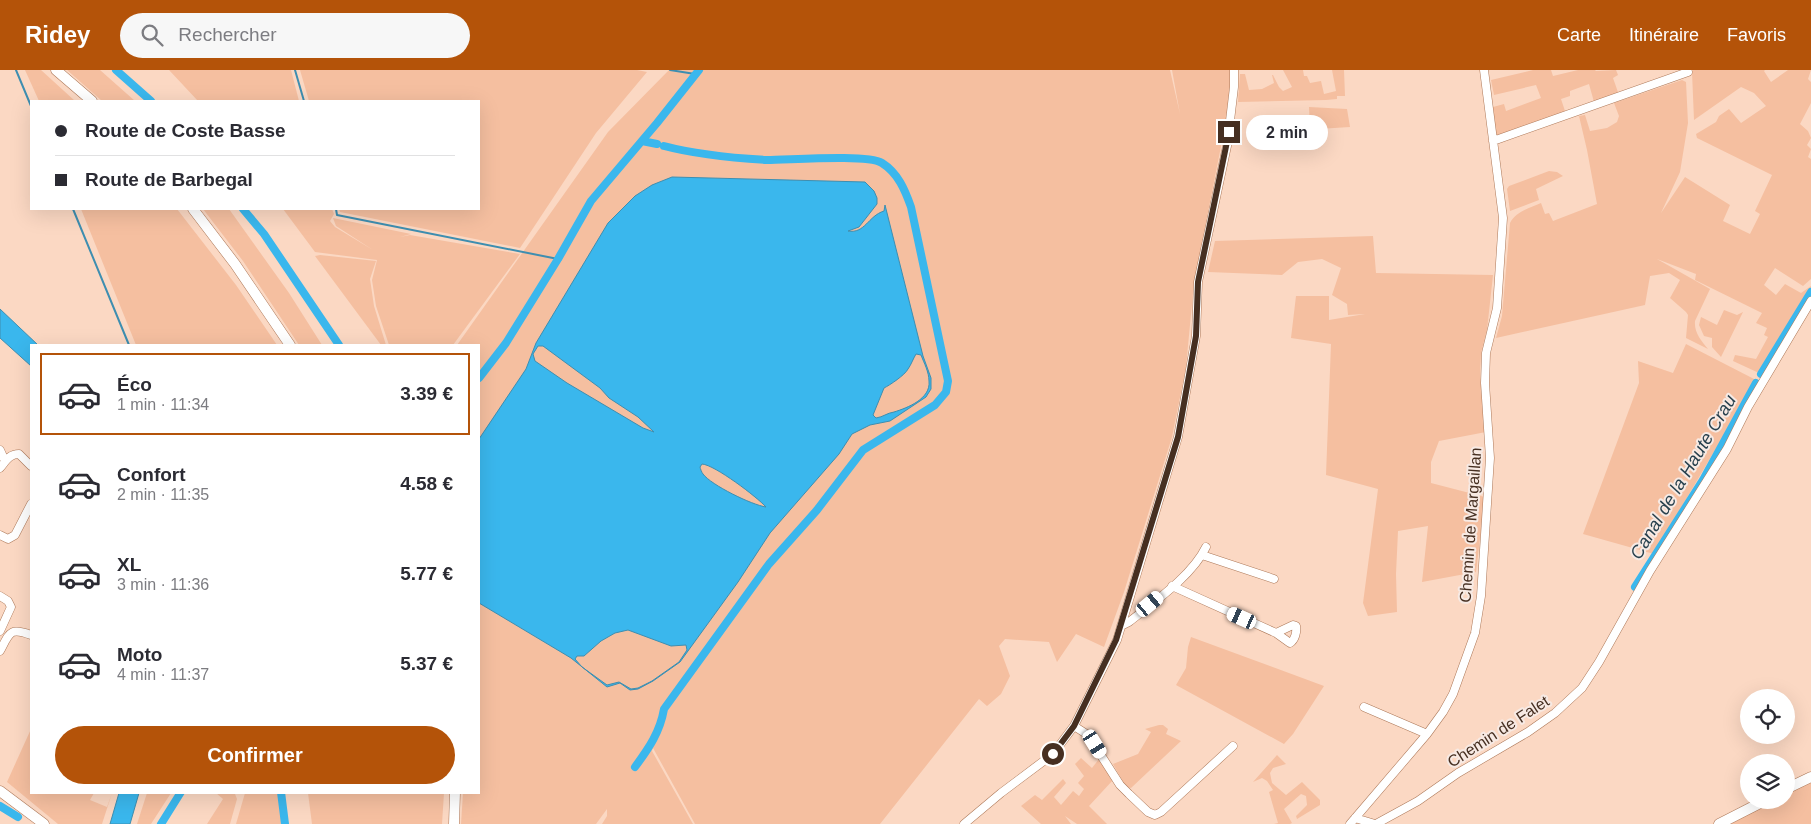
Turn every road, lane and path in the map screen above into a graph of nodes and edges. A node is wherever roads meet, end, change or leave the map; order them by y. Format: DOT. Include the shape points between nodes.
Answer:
graph roads {
  1 [pos="56,70"];
  2 [pos="1234,70"];
  3 [pos="1484,70"];
  4 [pos="1688,72"];
  5 [pos="91,100"];
  6 [pos="1493,141"];
  7 [pos="194,210"];
  8 [pos="1811,301"];
  9 [pos="289,344"];
  10 [pos="0,450"];
  11 [pos="2,464"];
  12 [pos="30,465"];
  13 [pos="30,506"];
  14 [pos="0,535"];
  15 [pos="1274,579"];
  16 [pos="1172,586"];
  17 [pos="0,596"];
  18 [pos="1121,626"];
  19 [pos="0,630"];
  20 [pos="1276,633"];
  21 [pos="30,635"];
  22 [pos="0,651"];
  23 [pos="1364,707"];
  24 [pos="1074,726"];
  25 [pos="1427,734"];
  26 [pos="1233,746"];
  27 [pos="1811,777"];
  28 [pos="1795,785"];
  29 [pos="0,791"];
  30 [pos="455,794"];
  31 [pos="1749,809"];
  32 [pos="1352,821"];
  33 [pos="44,824"];
  34 [pos="454,824"];
  35 [pos="964,824"];
  36 [pos="1375,824"];
  37 [pos="1720,824"];
  1 -- 5 [label="main road"];
  2 -- 18 [label="street" via="1227,146 1198,282 1196,336 1178,437"];
  3 -- 6 [label="street, Chemin de Margaillan"];
  4 -- 6 [label="street"];
  6 -- 25 [label="street, Chemin de Margaillan" via="1503,218 1497,308 1486,353 1490,458 1481,596 1475,633 1458,681 1443,712"];
  7 -- 9 [label="main road"];
  8 -- 36 [label="street, Chemin de Falet" via="1748,406 1727,449 1650,571 1582,688 1528,732"];
  10 -- 11 [label="street"];
  11 -- 12 [label="street" via="13,454 19,454"];
  13 -- 14 [label="street" via="16,535 8,539"];
  15 -- 16 [label="street" via="1204,551"];
  16 -- 18 [label="street"];
  16 -- 20 [label="street"];
  17 -- 19 [label="street" via="8,600 11,607"];
  18 -- 24 [label="street"];
  21 -- 22 [label="street" via="12,632"];
  23 -- 25 [label="street"];
  24 -- 26 [label="street" via="1088,735 1128,794 1154,815"];
  24 -- 35 [label="street" via="1053,754"];
  25 -- 32 [label="street, Chemin de Margaillan"];
  27 -- 28 [label="main road"];
  29 -- 33 [label="main road"];
  30 -- 34 [label="main road"];
  31 -- 37 [label="main road"];
  32 -- 36 [label="street"];
}
